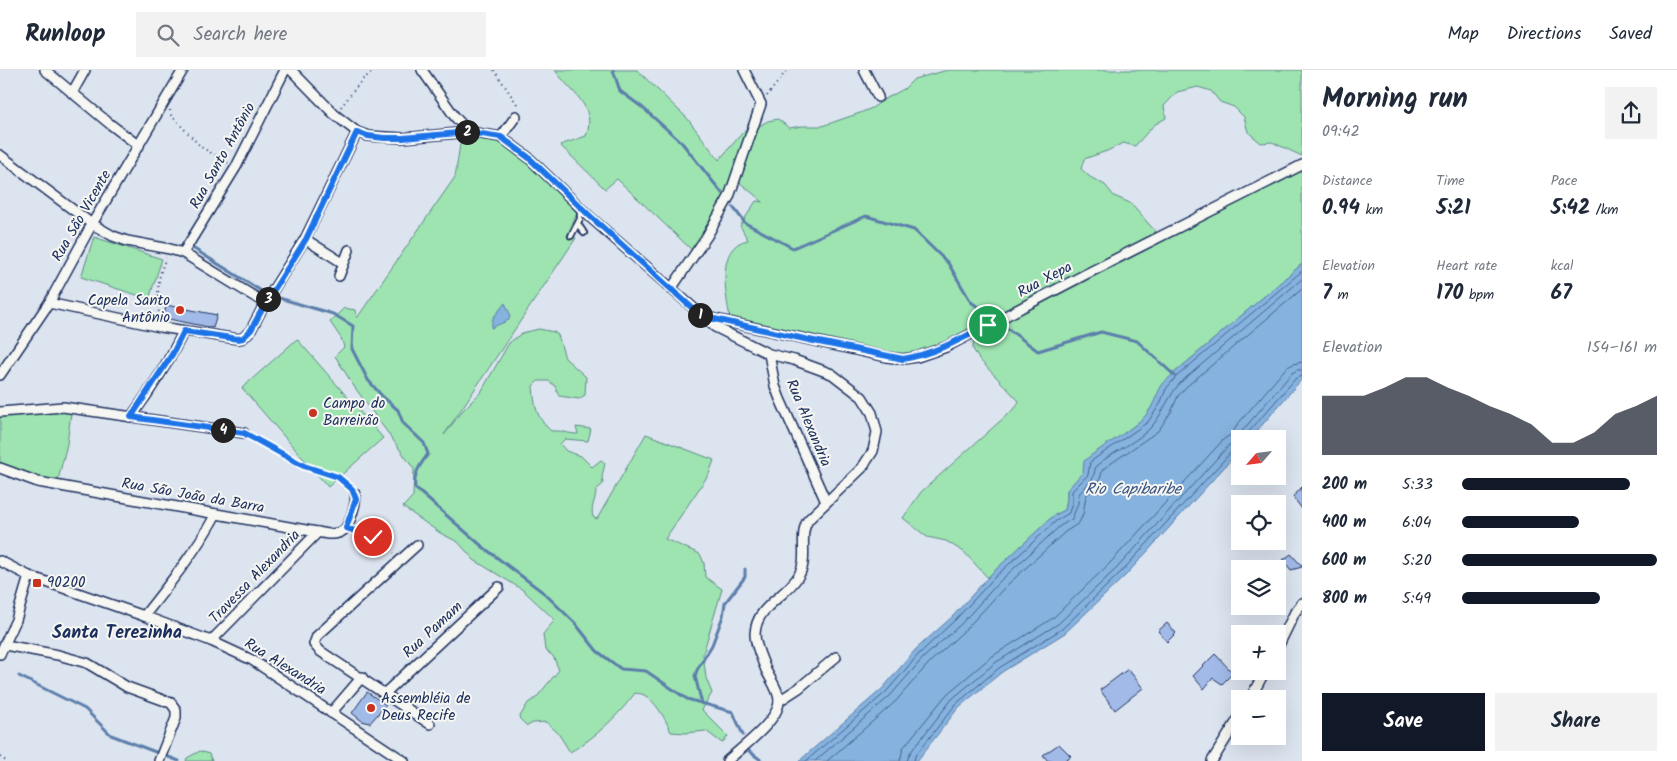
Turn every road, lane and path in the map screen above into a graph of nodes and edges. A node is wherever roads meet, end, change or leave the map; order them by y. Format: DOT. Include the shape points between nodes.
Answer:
graph roads {
  1 [pos="45,70"];
  2 [pos="85,70"];
  3 [pos="183,70"];
  4 [pos="285,70"];
  5 [pos="291,70"];
  6 [pos="375,70"];
  7 [pos="422,70"];
  8 [pos="494,70"];
  9 [pos="744,70"];
  10 [pos="787,70"];
  11 [pos="864,70"];
  12 [pos="72,93"];
  13 [pos="168,96"];
  14 [pos="878,97"];
  15 [pos="761,104"];
  16 [pos="334,114"];
  17 [pos="516,116"];
  18 [pos="357,132"];
  19 [pos="469,132"];
  20 [pos="501,137"];
  21 [pos="138,146"];
  22 [pos="0,155"];
  23 [pos="1302,165"];
  24 [pos="236,167"];
  25 [pos="579,206"];
  26 [pos="92,224"];
  27 [pos="578,224"];
  28 [pos="584,233"];
  29 [pos="571,236"];
  30 [pos="306,239"];
  31 [pos="170,249"];
  32 [pos="349,250"];
  33 [pos="183,254"];
  34 [pos="343,263"];
  35 [pos="339,276"];
  36 [pos="671,290"];
  37 [pos="49,303"];
  38 [pos="265,304"];
  39 [pos="701,316"];
  40 [pos="160,327"];
  41 [pos="184,331"];
  42 [pos="769,354"];
  43 [pos="1,374"];
  44 [pos="0,412"];
  45 [pos="131,417"];
  46 [pos="244,433"];
  47 [pos="0,468"];
  48 [pos="355,494"];
  49 [pos="826,502"];
  50 [pos="216,514"];
  51 [pos="346,528"];
  52 [pos="318,532"];
  53 [pos="416,546"];
  54 [pos="402,559"];
  55 [pos="0,561"];
  56 [pos="29,576"];
  57 [pos="499,587"];
  58 [pos="1302,603"];
  59 [pos="144,616"];
  60 [pos="1286,631"];
  61 [pos="211,641"];
  62 [pos="5,645"];
  63 [pos="0,654"];
  64 [pos="836,657"];
  65 [pos="362,677"];
  66 [pos="385,693"];
  67 [pos="779,701"];
  68 [pos="331,713"];
  69 [pos="430,724"];
  70 [pos="1231,730"];
  71 [pos="0,757"];
  72 [pos="6,761"];
  73 [pos="159,761"];
  74 [pos="404,761"];
  75 [pos="727,761"];
  76 [pos="1212,761"];
  1 -- 12 [label="street"];
  2 -- 12 [label="street"];
  3 -- 13 [label="street, Rua São Vicente"];
  4 -- 24 [label="street, Rua Santo Antônio"];
  5 -- 16 [label="street"];
  6 -- 16 [label="path" via="362,80"];
  7 -- 19 [label="street"];
  8 -- 17 [label="path" via="519,108"];
  9 -- 15 [label="street"];
  10 -- 15 [label="path"];
  11 -- 14 [label="street"];
  12 -- 21 [label="street"];
  13 -- 21 [label="street, Rua São Vicente"];
  13 -- 24 [label="path" via="170,114 186,132 201,147"];
  15 -- 36 [label="street" via="729,198"];
  16 -- 18 [label="street"];
  17 -- 20 [label="street"];
  18 -- 19 [label="street" via="384,138"];
  18 -- 30 [label="street"];
  19 -- 20 [label="street"];
  20 -- 25 [label="street" via="528,157"];
  21 -- 26 [label="street, Rua São Vicente"];
  22 -- 26 [label="street"];
  23 -- 39 [label="street, Rua Xepa" via="946,347 917,357 887,357"];
  24 -- 33 [label="street, Rua Santo Antônio"];
  25 -- 27 [label="lane"];
  25 -- 36 [label="street"];
  26 -- 31 [label="street" via="128,241"];
  26 -- 37 [label="street, Rua São Vicente"];
  27 -- 28 [label="lane"];
  27 -- 29 [label="lane"];
  30 -- 34 [label="street"];
  30 -- 38 [label="street"];
  31 -- 33 [label="street"];
  31 -- 40 [label="path" via="158,282"];
  32 -- 34 [label="street"];
  33 -- 38 [label="street"];
  34 -- 35 [label="street"];
  36 -- 39 [label="street"];
  37 -- 40 [label="street"];
  37 -- 43 [label="street, Rua São Vicente"];
  38 -- 41 [label="street" via="243,338"];
  39 -- 42 [label="street" via="714,327"];
  40 -- 41 [label="street"];
  41 -- 45 [label="street"];
  42 -- 49 [label="street, Rua Alexandria" via="780,399"];
  42 -- 49 [label="street" via="832,374 862,397 872,413 877,432 873,451 862,468"];
  44 -- 45 [label="street" via="63,407"];
  45 -- 46 [label="street"];
  46 -- 48 [label="path" via="304,466 338,477"];
  47 -- 50 [label="street, Rua São João da Barra" via="38,482"];
  48 -- 51 [label="street"];
  49 -- 67 [label="street" via="804,526 801,573 762,611 757,623 757,647"];
  50 -- 52 [label="street, Rua São João da Barra"];
  50 -- 59 [label="street" via="184,566"];
  51 -- 52 [label="street, Rua São João da Barra" via="337,534"];
  51 -- 54 [label="path" via="373,537"];
  52 -- 61 [label="street, Travessa Alexandria"];
  53 -- 54 [label="street"];
  54 -- 65 [label="street" via="317,636 314,644 320,652"];
  55 -- 56 [label="street, Rua Alexandria"];
  56 -- 59 [label="street, Rua Alexandria"];
  56 -- 62 [label="street"];
  57 -- 66 [label="street, Rua Pamam"];
  58 -- 60 [label="street"];
  59 -- 61 [label="street, Rua Alexandria"];
  61 -- 68 [label="street, Rua Alexandria" via="252,660"];
  62 -- 63 [label="street"];
  62 -- 73 [label="street" via="78,660 126,687 175,706 176,718"];
  64 -- 67 [label="street"];
  65 -- 66 [label="street"];
  65 -- 68 [label="street"];
  66 -- 69 [label="street"];
  67 -- 75 [label="street" via="769,722"];
  68 -- 74 [label="street, Rua Alexandria"];
  70 -- 76 [label="street"];
  71 -- 72 [label="path"];
}
